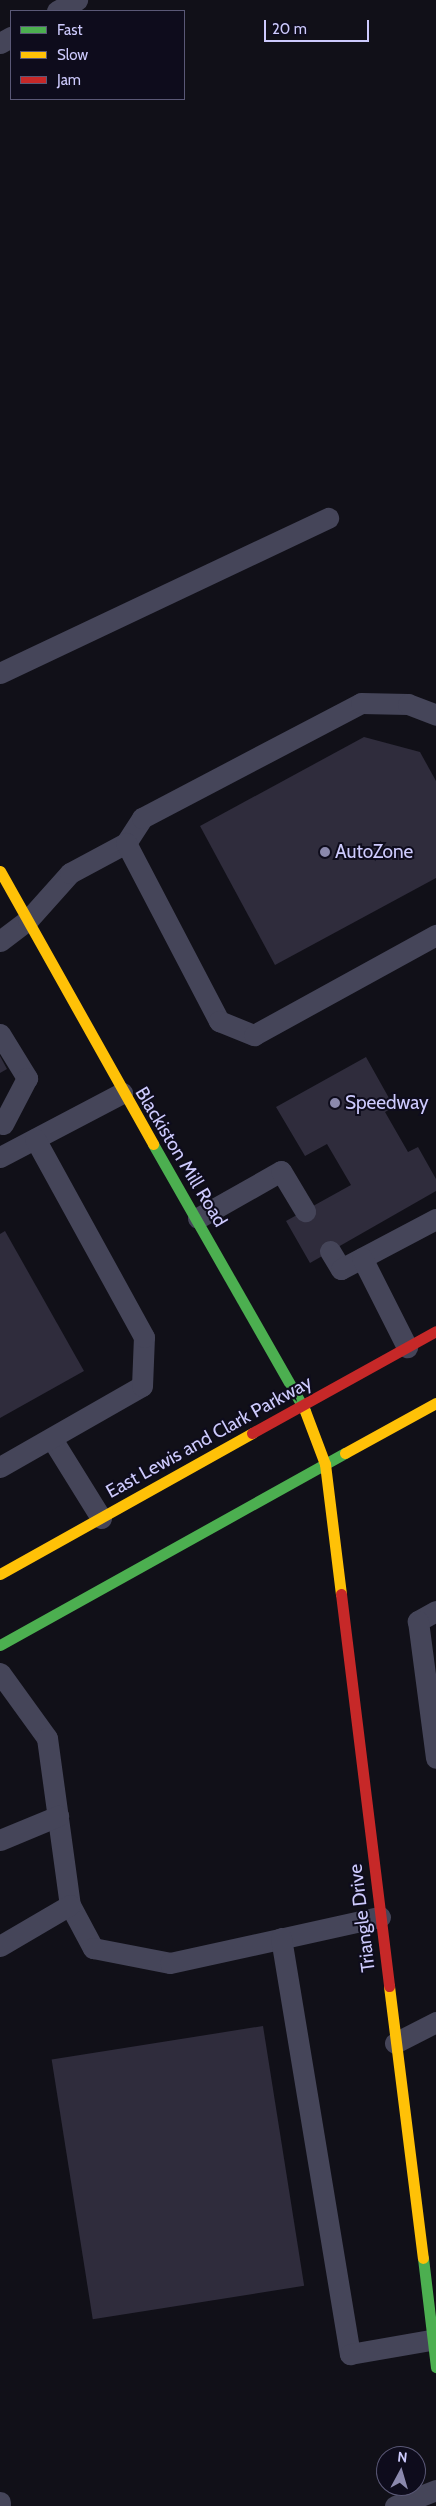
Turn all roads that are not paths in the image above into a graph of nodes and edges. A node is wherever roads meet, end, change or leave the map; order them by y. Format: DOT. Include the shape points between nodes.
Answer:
graph roads {
  1 [pos="77,0"];
  2 [pos="59,10"];
  3 [pos="328,518"];
  4 [pos="0,673"];
  5 [pos="436,715"];
  6 [pos="126,843"];
  7 [pos="0,871"];
  8 [pos="28,920"];
  9 [pos="436,935"];
  10 [pos="0,941"];
  11 [pos="0,1034"];
  12 [pos="122,1093"];
  13 [pos="1,1122"];
  14 [pos="17,1148"];
  15 [pos="305,1211"];
  16 [pos="198,1218"];
  17 [pos="436,1219"];
  18 [pos="330,1251"];
  19 [pos="362,1258"];
  20 [pos="436,1330"];
  21 [pos="407,1346"];
  22 [pos="436,1403"];
  23 [pos="302,1405"];
  24 [pos="52,1439"];
  25 [pos="325,1464"];
  26 [pos="0,1467"];
  27 [pos="102,1518"];
  28 [pos="0,1574"];
  29 [pos="436,1610"];
  30 [pos="0,1645"];
  31 [pos="0,1673"];
  32 [pos="436,1758"];
  33 [pos="58,1816"];
  34 [pos="0,1840"];
  35 [pos="70,1905"];
  36 [pos="380,1918"];
  37 [pos="282,1938"];
  38 [pos="0,1946"];
  39 [pos="436,2022"];
  40 [pos="395,2043"];
  41 [pos="434,2340"];
  42 [pos="436,2368"];
  43 [pos="436,2490"];
  44 [pos="0,2502"];
  45 [pos="0,2506"];
  46 [pos="395,2506"];
  1 -- 2 [label="lane"];
  3 -- 4 [label="lane"];
  5 -- 6 [label="lane" via="408,704 361,703 142,818"];
  6 -- 8 [label="lane" via="70,873"];
  6 -- 9 [label="lane" via="219,1021 254,1035"];
  7 -- 8 [label="main road, Blackiston Mill Road"];
  8 -- 10 [label="lane"];
  8 -- 12 [label="main road, Blackiston Mill Road"];
  11 -- 13 [label="lane" via="27,1078"];
  12 -- 14 [label="lane"];
  12 -- 16 [label="main road, Blackiston Mill Road"];
  13 -- 14 [label="lane"];
  14 -- 24 [label="lane" via="144,1337 142,1386"];
  15 -- 16 [label="lane" via="281,1171"];
  16 -- 23 [label="main road, Blackiston Mill Road"];
  17 -- 19 [label="lane"];
  18 -- 19 [label="lane" via="341,1269"];
  19 -- 21 [label="lane"];
  20 -- 21 [label="main road, East Lewis and Clark Parkway"];
  21 -- 23 [label="main road, East Lewis and Clark Parkway"];
  22 -- 25 [label="main road"];
  23 -- 25 [label="main road, Blackiston Mill Road"];
  23 -- 27 [label="main road, East Lewis and Clark Parkway"];
  24 -- 26 [label="lane"];
  24 -- 27 [label="lane"];
  25 -- 30 [label="main road"];
  25 -- 36 [label="main road, Triangle Drive"];
  27 -- 28 [label="main road, East Lewis and Clark Parkway"];
  29 -- 32 [label="lane" via="418,1621"];
  31 -- 33 [label="lane" via="47,1738"];
  33 -- 34 [label="lane"];
  33 -- 35 [label="lane"];
  35 -- 37 [label="lane" via="93,1948 170,1963"];
  35 -- 38 [label="lane"];
  36 -- 37 [label="lane"];
  36 -- 40 [label="main road, Triangle Drive"];
  37 -- 41 [label="lane" via="350,2354"];
  39 -- 40 [label="lane"];
  40 -- 41 [label="main road, Triangle Drive"];
  41 -- 42 [label="main road, Triangle Drive"];
  43 -- 46 [label="lane"];
  44 -- 45 [label="lane"];
}
